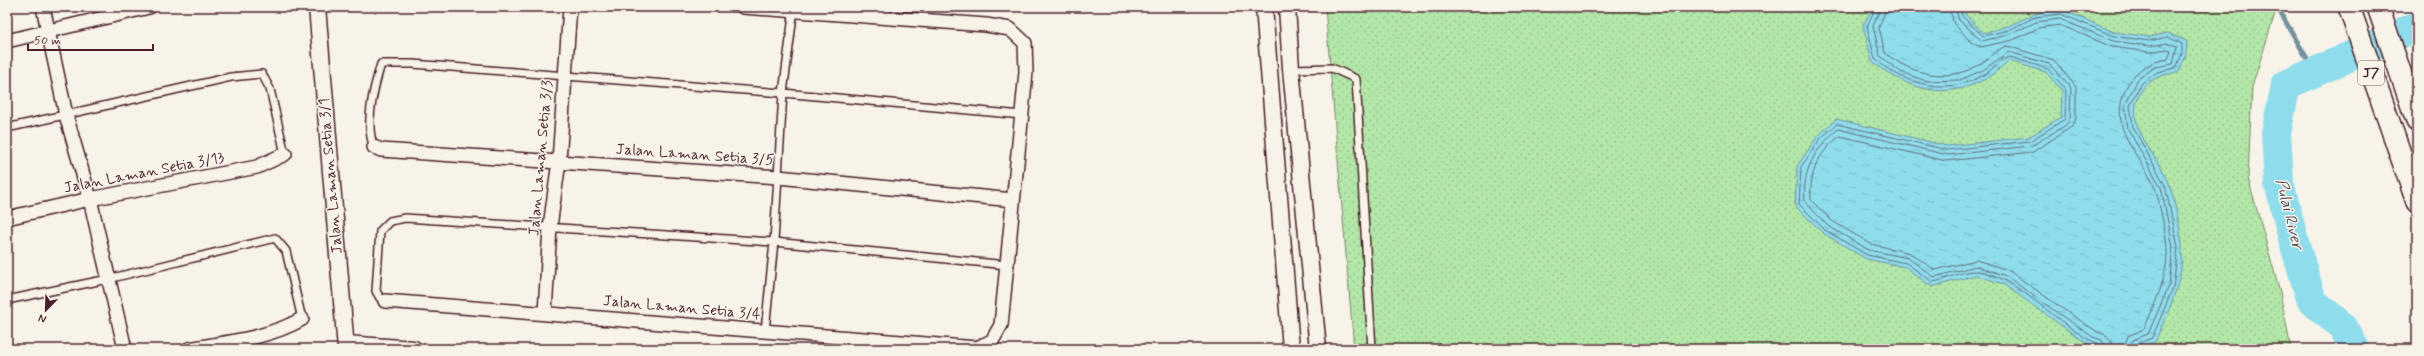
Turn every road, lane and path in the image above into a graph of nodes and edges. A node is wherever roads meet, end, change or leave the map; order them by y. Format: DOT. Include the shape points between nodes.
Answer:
graph roads {
  1 [pos="43,7"];
  2 [pos="150,7"];
  3 [pos="317,7"];
  4 [pos="570,7"];
  5 [pos="743,7"];
  6 [pos="1264,7"];
  7 [pos="1288,7"];
  8 [pos="2349,7"];
  9 [pos="2378,7"];
  10 [pos="794,9"];
  11 [pos="50,32"];
  12 [pos="7,41"];
  13 [pos="1291,69"];
  14 [pos="564,76"];
  15 [pos="783,93"];
  16 [pos="66,115"];
  17 [pos="1022,115"];
  18 [pos="2417,121"];
  19 [pos="7,128"];
  20 [pos="374,147"];
  21 [pos="286,154"];
  22 [pos="559,161"];
  23 [pos="778,177"];
  24 [pos="90,199"];
  25 [pos="1013,200"];
  26 [pos="2417,202"];
  27 [pos="7,218"];
  28 [pos="550,227"];
  29 [pos="774,242"];
  30 [pos="1007,265"];
  31 [pos="108,279"];
  32 [pos="7,300"];
  33 [pos="385,301"];
  34 [pos="545,313"];
  35 [pos="302,319"];
  36 [pos="765,331"];
  37 [pos="346,347"];
  38 [pos="125,349"];
  39 [pos="188,349"];
  40 [pos="414,349"];
  41 [pos="1291,349"];
  42 [pos="1318,349"];
  43 [pos="1372,349"];
  1 -- 11 [label="street"];
  2 -- 11 [label="street"];
  3 -- 37 [label="street, Jalan Laman Setia 3/1"];
  4 -- 14 [label="street, Jalan Laman Setia 3/3"];
  5 -- 10 [label="street"];
  6 -- 41 [label="street"];
  7 -- 13 [label="street"];
  8 -- 26 [label="main road, J7"];
  9 -- 18 [label="main road, J7"];
  10 -- 15 [label="lane"];
  10 -- 17 [label="street" via="1010,29 1025,42 1026,72"];
  11 -- 12 [label="street"];
  11 -- 16 [label="street"];
  13 -- 42 [label="street"];
  13 -- 43 [label="lane" via="1332,68 1356,80"];
  14 -- 15 [label="lane"];
  14 -- 20 [label="lane" via="413,64 381,64 372,93 371,140"];
  14 -- 22 [label="street, Jalan Laman Setia 3/3"];
  15 -- 17 [label="lane"];
  15 -- 23 [label="lane"];
  16 -- 19 [label="lane"];
  16 -- 21 [label="lane" via="231,77 262,74 270,89"];
  16 -- 24 [label="street"];
  17 -- 25 [label="street"];
  20 -- 22 [label="street, Jalan Laman Setia 3/5" via="381,150"];
  21 -- 24 [label="street, Jalan Laman Setia 3/13" via="258,167"];
  22 -- 23 [label="street, Jalan Laman Setia 3/5"];
  22 -- 28 [label="street, Jalan Laman Setia 3/3"];
  23 -- 25 [label="street, Jalan Laman Setia 3/5"];
  23 -- 29 [label="lane"];
  24 -- 27 [label="street, Jalan Laman Setia 3/13"];
  24 -- 31 [label="street"];
  25 -- 30 [label="street"];
  28 -- 29 [label="lane"];
  28 -- 33 [label="lane" via="405,218 390,221 380,231 376,291"];
  28 -- 34 [label="street, Jalan Laman Setia 3/3"];
  29 -- 30 [label="lane"];
  29 -- 36 [label="lane"];
  30 -- 36 [label="street, Jalan Laman Setia 3/4" via="1002,325 992,341 977,348"];
  31 -- 32 [label="lane"];
  31 -- 35 [label="lane" via="275,238 286,251"];
  31 -- 38 [label="street"];
  33 -- 34 [label="street, Jalan Laman Setia 3/4"];
  34 -- 36 [label="street, Jalan Laman Setia 3/4"];
  35 -- 39 [label="street" via="285,329 263,335"];
  37 -- 40 [label="street"];
}
